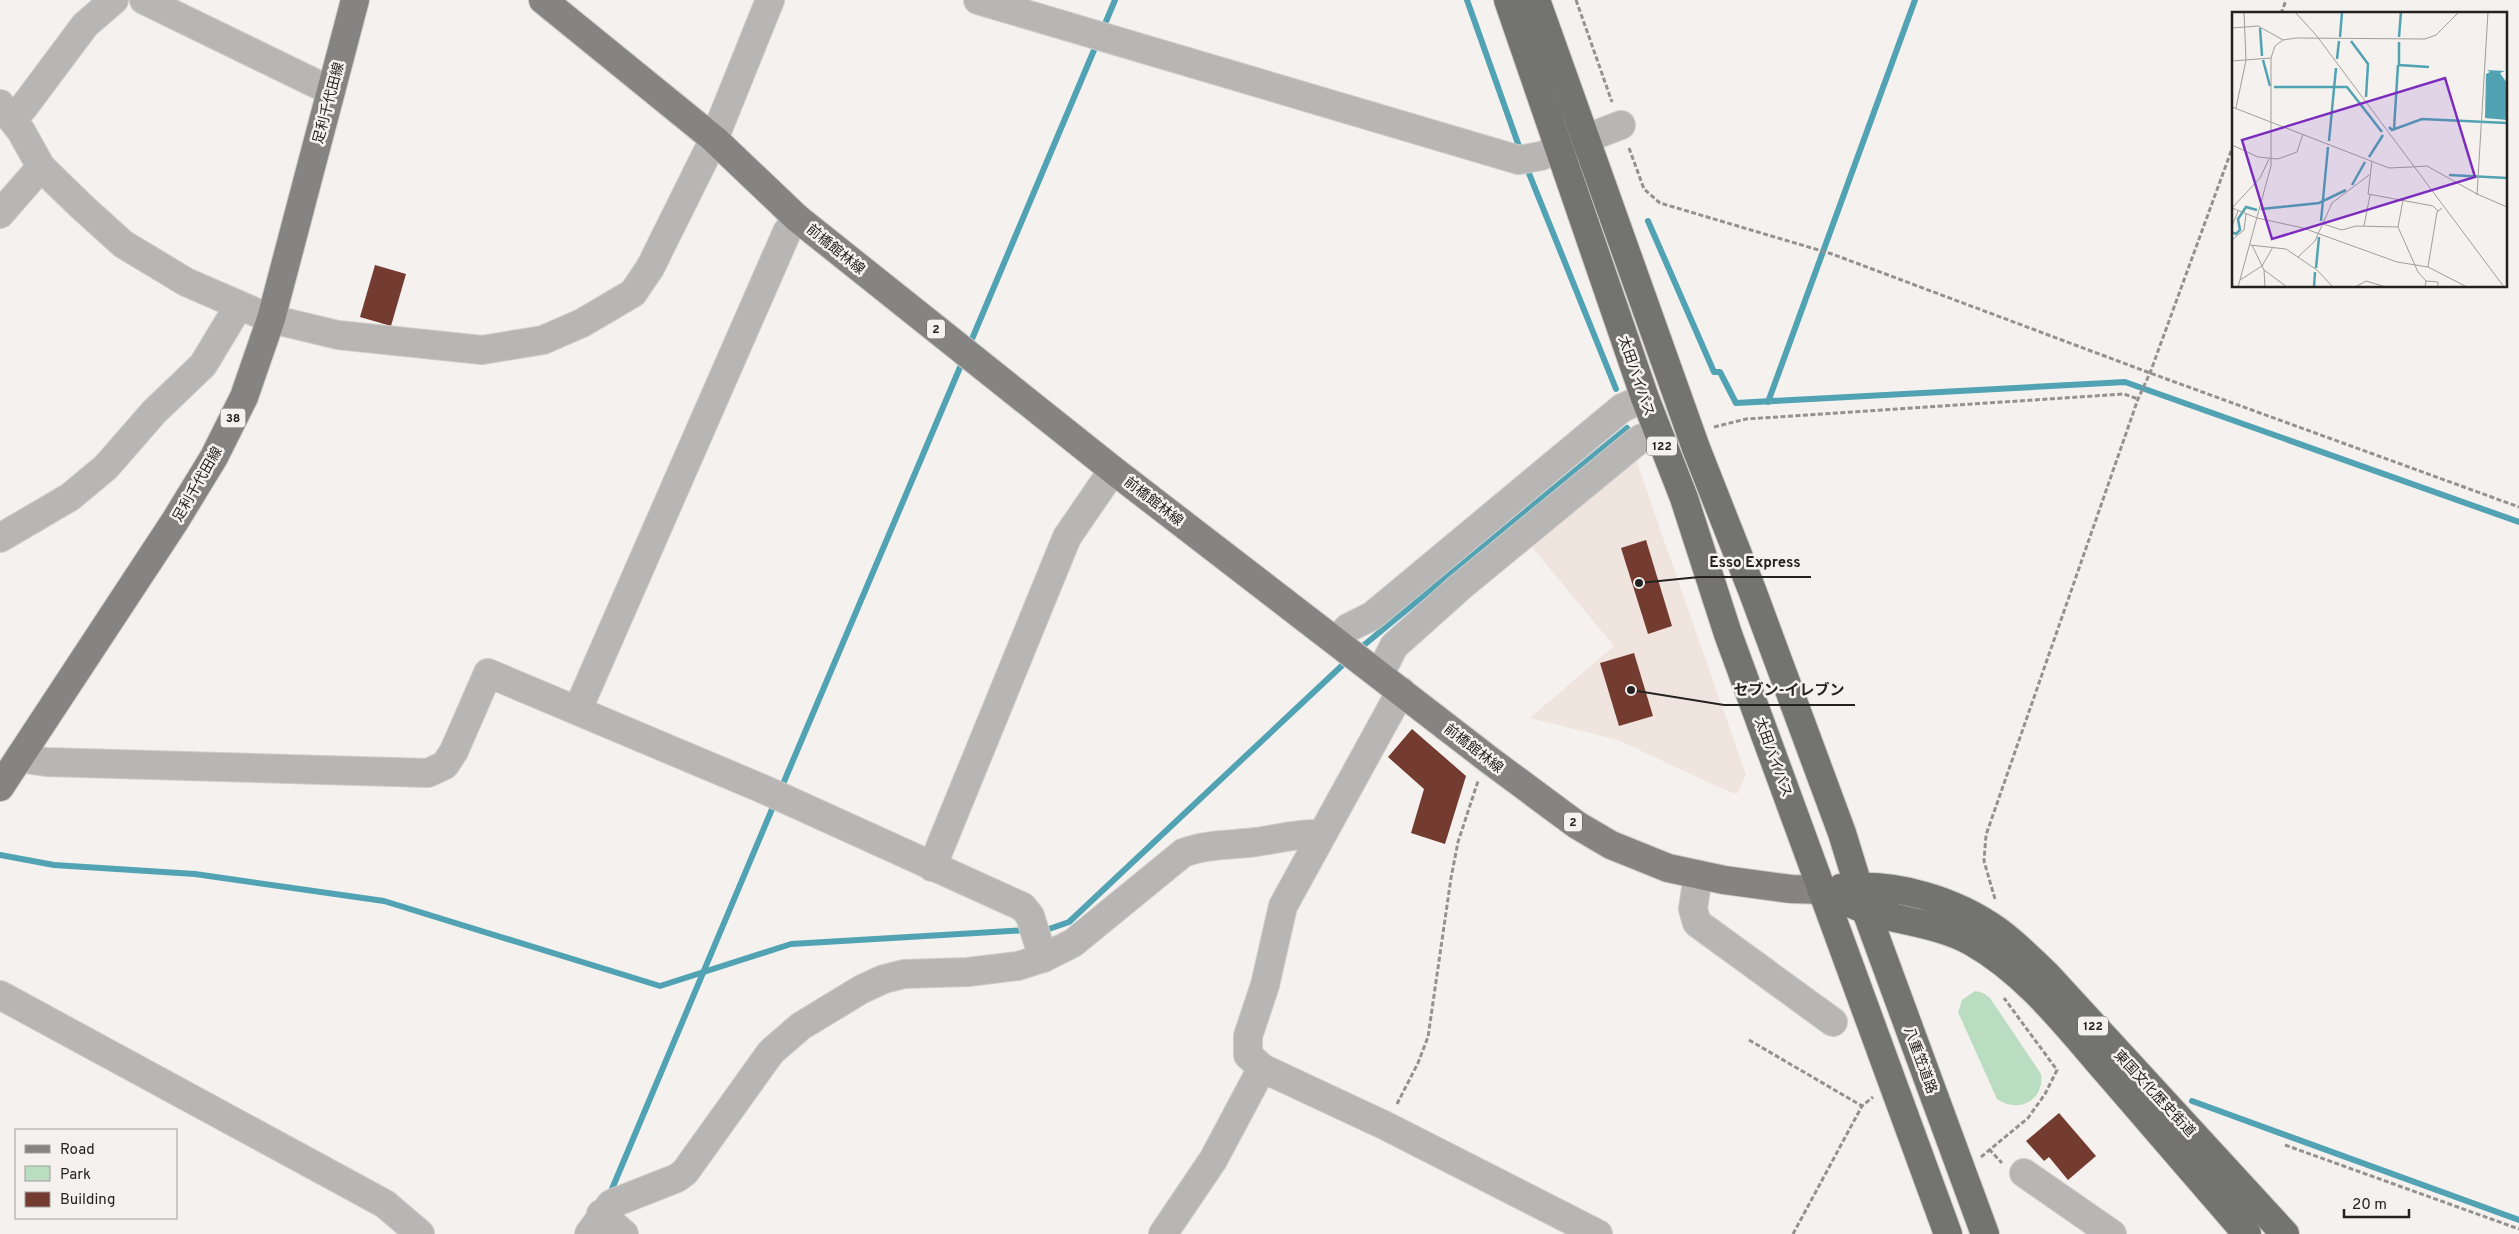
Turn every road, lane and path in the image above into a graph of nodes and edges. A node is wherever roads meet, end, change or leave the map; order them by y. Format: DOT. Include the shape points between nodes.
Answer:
graph roads {
  1 [pos="114,0"];
  2 [pos="144,0"];
  3 [pos="355,0"];
  4 [pos="543,0"];
  5 [pos="770,0"];
  6 [pos="978,0"];
  7 [pos="1508,0"];
  8 [pos="1536,0"];
  9 [pos="1576,0"];
  10 [pos="2286,0"];
  11 [pos="2282,12"];
  12 [pos="331,91"];
  13 [pos="5,110"];
  14 [pos="1621,125"];
  15 [pos="1585,138"];
  16 [pos="714,139"];
  17 [pos="1560,149"];
  18 [pos="2232,149"];
  19 [pos="41,167"];
  20 [pos="0,214"];
  21 [pos="797,218"];
  22 [pos="238,307"];
  23 [pos="271,319"];
  24 [pos="2150,373"];
  25 [pos="1645,398"];
  26 [pos="2138,399"];
  27 [pos="1691,432"];
  28 [pos="1658,435"];
  29 [pos="1113,470"];
  30 [pos="2519,507"];
  31 [pos="0,538"];
  32 [pos="1338,642"];
  33 [pos="1372,668"];
  34 [pos="1401,691"];
  35 [pos="578,709"];
  36 [pos="19,758"];
  37 [pos="1492,762"];
  38 [pos="0,787"];
  39 [pos="1321,834"];
  40 [pos="932,867"];
  41 [pos="1698,875"];
  42 [pos="1822,890"];
  43 [pos="1862,898"];
  44 [pos="1033,930"];
  45 [pos="1997,930"];
  46 [pos="2000,992"];
  47 [pos="0,995"];
  48 [pos="1833,1022"];
  49 [pos="1749,1040"];
  50 [pos="1262,1068"];
  51 [pos="1875,1096"];
  52 [pos="1862,1106"];
  53 [pos="1386,1126"];
  54 [pos="2286,1145"];
  55 [pos="1979,1159"];
  56 [pos="2024,1173"];
  57 [pos="595,1224"];
  58 [pos="2519,1229"];
  59 [pos="420,1234"];
  60 [pos="624,1234"];
  61 [pos="1163,1234"];
  62 [pos="1598,1234"];
  63 [pos="1793,1234"];
  64 [pos="1948,1234"];
  65 [pos="1984,1234"];
  66 [pos="2112,1234"];
  67 [pos="2247,1234"];
  68 [pos="2286,1234"];
  1 -- 13 [label="street" via="85,25 23,108"];
  2 -- 12 [label="street"];
  3 -- 12 [label="main road, 足利千代田線 / 38"];
  4 -- 16 [label="main road, 前橋館林線 / 2"];
  5 -- 16 [label="street"];
  6 -- 17 [label="street" via="1508,158 1531,159"];
  7 -- 17 [label="highway, 太田バイパス / 122"];
  8 -- 15 [label="highway, 122"];
  9 -- 14 [label="path"];
  10 -- 11 [label="path"];
  12 -- 23 [label="main road, 足利千代田線 / 38"];
  13 -- 19 [label="street"];
  14 -- 15 [label="street"];
  14 -- 24 [label="path" via="1644,190 1660,203 1832,254"];
  15 -- 17 [label="street"];
  15 -- 27 [label="highway, 122"];
  16 -- 21 [label="main road, 前橋館林線 / 2"];
  16 -- 23 [label="street" via="650,268 633,293 582,323 543,340 482,350 338,335"];
  17 -- 25 [label="highway, 太田バイパス / 122"];
  18 -- 24 [label="path"];
  19 -- 20 [label="street"];
  19 -- 22 [label="street" via="123,244 186,282"];
  21 -- 29 [label="main road, 前橋館林線 / 2"];
  21 -- 35 [label="street" via="787,232"];
  22 -- 23 [label="street"];
  22 -- 31 [label="street" via="203,364 154,412 106,467 70,497"];
  23 -- 36 [label="main road, 足利千代田線 / 38" via="244,397 210,464"];
  24 -- 26 [label="path"];
  24 -- 30 [label="path"];
  25 -- 28 [label="highway, 太田バイパス / 122"];
  25 -- 32 [label="street" via="1622,408 1372,616 1348,628"];
  26 -- 27 [label="path" via="2124,394 1746,419"];
  26 -- 45 [label="path" via="1986,835 1984,861 2000,916"];
  27 -- 43 [label="highway, 122" via="1842,833"];
  28 -- 33 [label="street" via="1635,443 1460,587"];
  28 -- 42 [label="highway, 太田バイパス / 122" via="1684,498 1728,634"];
  29 -- 32 [label="main road, 前橋館林線 / 2"];
  29 -- 40 [label="street" via="1066,537"];
  32 -- 33 [label="main road, 前橋館林線 / 2"];
  33 -- 34 [label="main road, 前橋館林線 / 2"];
  34 -- 37 [label="main road, 前橋館林線 / 2"];
  34 -- 39 [label="street"];
  35 -- 36 [label="street" via="488,673 454,751 445,765 428,773 46,762"];
  35 -- 40 [label="street"];
  36 -- 38 [label="main road, 足利千代田線 / 38"];
  37 -- 41 [label="main road, 前橋館林線 / 2" via="1577,825 1611,845 1652,862"];
  37 -- 53 [label="path" via="1476,784 1458,842 1428,1037"];
  39 -- 44 [label="street" via="1304,833 1195,849 1184,853 1073,943"];
  39 -- 50 [label="street" via="1283,906 1265,985 1248,1036 1248,1055"];
  40 -- 44 [label="street"];
  41 -- 42 [label="main road, 前橋館林線 / 2" via="1791,889"];
  41 -- 48 [label="street" via="1693,909 1697,923"];
  42 -- 43 [label="highway, 東国文化歴史街道 / 122"];
  42 -- 64 [label="highway, 122"];
  43 -- 45 [label="highway, 東国文化歴史街道 / 122" via="1898,890 1956,908"];
  43 -- 65 [label="highway, 八重笠道路 / 122"];
  43 -- 67 [label="highway, 東国文化歴史街道 / 122" via="1971,941 1998,959 2062,1019"];
  44 -- 57 [label="street" via="1018,966 904,974 884,979 837,1003 786,1036 771,1052 685,1172 677,1178 624,1197 612,1204"];
  45 -- 68 [label="highway, 東国文化歴史街道 / 122" via="2047,975"];
  46 -- 55 [label="path" via="2057,1070 2028,1118"];
  47 -- 59 [label="street" via="385,1204"];
  49 -- 52 [label="path"];
  50 -- 53 [label="street"];
  50 -- 61 [label="street" via="1213,1160"];
  51 -- 52 [label="path"];
  52 -- 63 [label="path"];
  53 -- 62 [label="street"];
  54 -- 58 [label="path"];
  56 -- 66 [label="street"];
  57 -- 60 [label="street"];
}
